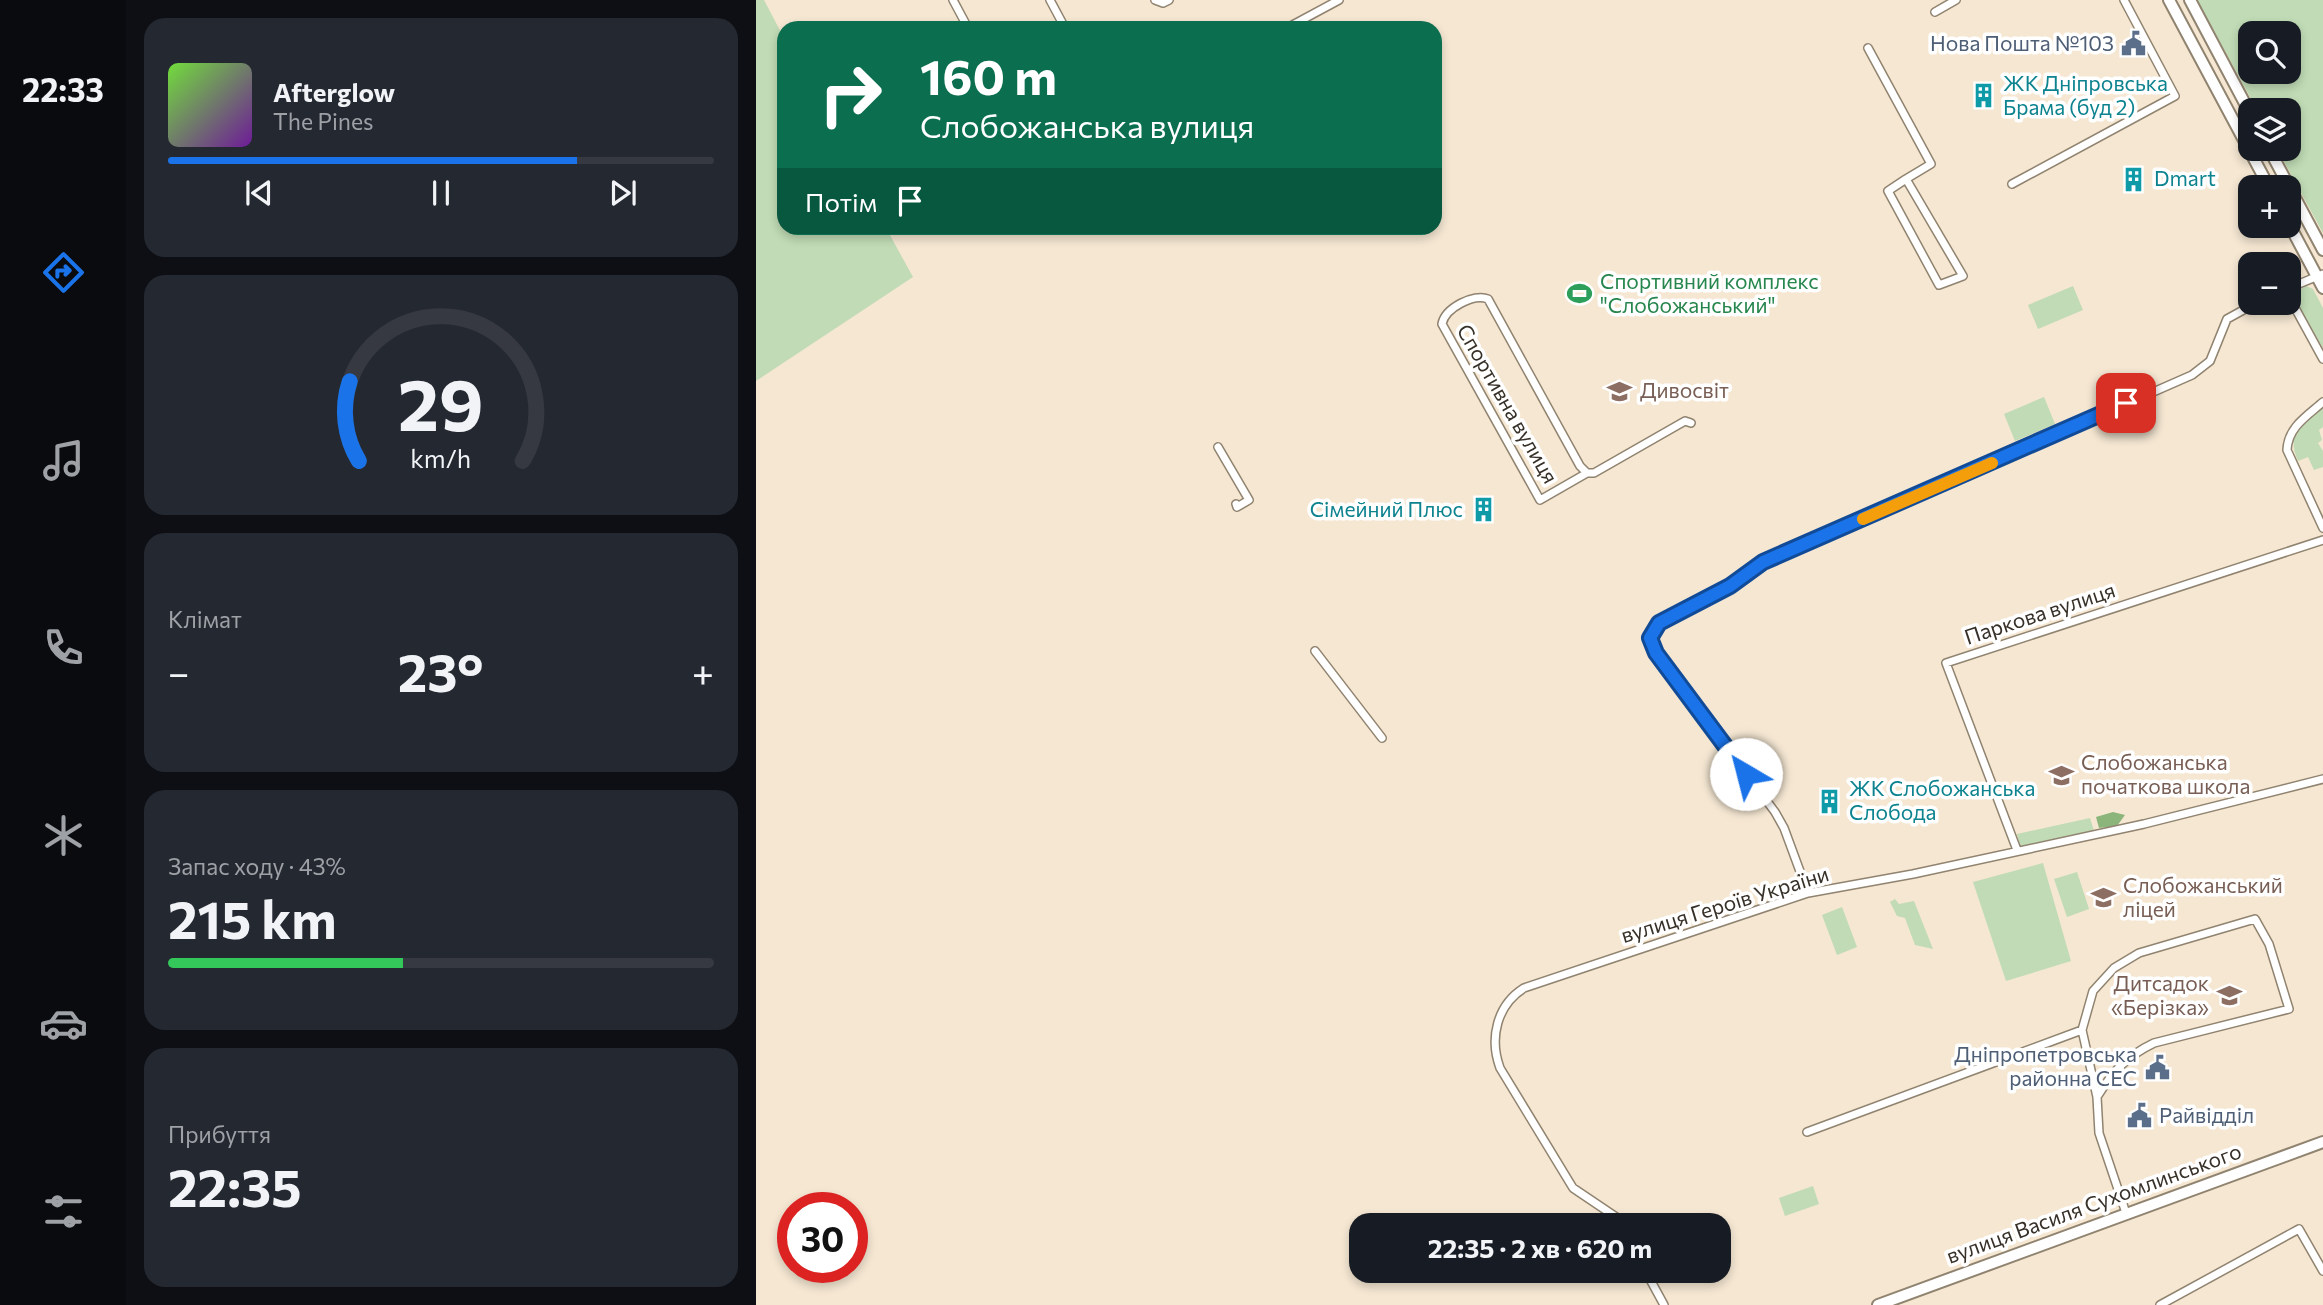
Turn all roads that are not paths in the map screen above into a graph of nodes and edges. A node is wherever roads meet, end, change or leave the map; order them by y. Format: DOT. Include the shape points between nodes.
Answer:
graph roads {
  1 [pos="953,0"];
  2 [pos="1050,0"];
  3 [pos="1155,0"];
  4 [pos="1169,0"];
  5 [pos="1339,0"];
  6 [pos="1956,0"];
  7 [pos="2124,0"];
  8 [pos="2169,0"];
  9 [pos="2190,0"];
  10 [pos="1935,12"];
  11 [pos="964,21"];
  12 [pos="1061,21"];
  13 [pos="1300,21"];
  14 [pos="1868,48"];
  15 [pos="2242,98"];
  16 [pos="2275,161"];
  17 [pos="2263,175"];
  18 [pos="1906,178"];
  19 [pos="2012,184"];
  20 [pos="2297,238"];
  21 [pos="2323,250"];
  22 [pos="2320,276"];
  23 [pos="2301,283"];
  24 [pos="2323,288"];
  25 [pos="2238,312"];
  26 [pos="2299,315"];
  27 [pos="2323,359"];
  28 [pos="2323,402"];
  29 [pos="1691,422"];
  30 [pos="1218,447"];
  31 [pos="1587,474"];
  32 [pos="1236,504"];
  33 [pos="2323,528"];
  34 [pos="1315,651"];
  35 [pos="1946,663"];
  36 [pos="1382,738"];
  37 [pos="2323,779"];
  38 [pos="2017,850"];
  39 [pos="1808,893"];
  40 [pos="2082,1030"];
  41 [pos="2093,1078"];
  42 [pos="2107,1080"];
  43 [pos="2097,1097"];
  44 [pos="1807,1132"];
  45 [pos="2323,1142"];
  46 [pos="1610,1213"];
  47 [pos="2126,1213"];
  48 [pos="2323,1271"];
  49 [pos="1652,1283"];
  50 [pos="1908,1300"];
  51 [pos="1664,1305"];
  52 [pos="1878,1305"];
  53 [pos="2160,1305"];
  1 -- 11 [label="street"];
  2 -- 12 [label="street"];
  3 -- 4 [label="street"];
  5 -- 13 [label="street"];
  6 -- 10 [label="street"];
  7 -- 19 [label="street" via="2175,96"];
  8 -- 17 [label="main road"];
  9 -- 15 [label="main road"];
  14 -- 18 [label="street" via="1931,163"];
  16 -- 21 [label="main road"];
  18 -- 18 [label="street" via="1937,233 1963,276 1939,285 1888,191"];
  20 -- 22 [label="main road"];
  22 -- 23 [label="street"];
  22 -- 24 [label="main road"];
  25 -- 39 [label="street" via="2227,318 2210,361 2192,374 1763,562 1730,586 1659,623 1650,638 1656,653 1775,812"];
  26 -- 27 [label="street"];
  28 -- 33 [label="street" via="2294,426 2287,450"];
  29 -- 31 [label="street, Спортивна вулиця" via="1685,421"];
  30 -- 32 [label="street" via="1249,500"];
  31 -- 31 [label="street, Спортивна вулиця" via="1488,299 1469,300 1452,309 1442,324 1540,500"];
  34 -- 36 [label="street"];
  35 -- 35 [label="street, Паркова вулиця" via="2134,600 2323,540 2141,599"];
  35 -- 38 [label="street"];
  37 -- 38 [label="street, вулиця Героїв України" via="2231,804"];
  38 -- 39 [label="street, вулиця Героїв України"];
  39 -- 46 [label="street, вулиця Героїв України" via="1524,988 1512,996 1500,1015 1495,1048 1500,1068 1573,1188"];
  40 -- 41 [label="street"];
  40 -- 42 [label="street" via="2093,991 2114,968 2139,953 2250,920 2261,925 2289,1009 2164,1039 2133,1053"];
  40 -- 44 [label="street"];
  41 -- 42 [label="street"];
  41 -- 43 [label="street"];
  42 -- 43 [label="street"];
  43 -- 47 [label="street" via="2099,1133"];
  45 -- 47 [label="main road, вулиця Василя Сухомлинського"];
  47 -- 50 [label="main road, вулиця Василя Сухомлинського"];
  48 -- 53 [label="street" via="2299,1228"];
  49 -- 51 [label="street"];
  50 -- 52 [label="main road, вулиця Василя Сухомлинського"];
}
